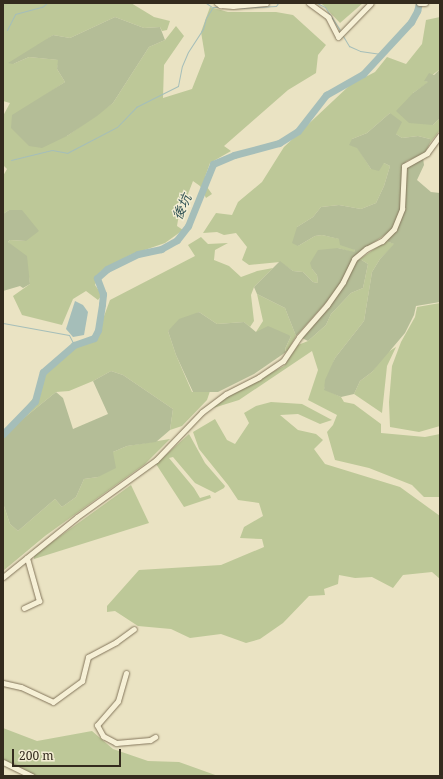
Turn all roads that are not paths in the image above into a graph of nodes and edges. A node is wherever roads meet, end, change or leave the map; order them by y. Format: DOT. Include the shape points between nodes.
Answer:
graph roads {
  1 [pos="217,3"];
  2 [pos="266,3"];
  3 [pos="309,3"];
  4 [pos="371,3"];
  5 [pos="440,135"];
  6 [pos="27,558"];
  7 [pos="3,577"];
  8 [pos="24,608"];
  9 [pos="134,629"];
  10 [pos="126,673"];
  11 [pos="3,683"];
  12 [pos="155,738"];
  13 [pos="3,762"];
  14 [pos="32,776"];
  1 -- 2 [label="street" via="233,6"];
  3 -- 4 [label="street" via="328,17 338,37"];
  5 -- 6 [label="street" via="427,153 404,166 402,209 394,230 354,259 337,292 299,337 284,361 259,378 226,394 202,412 156,460 77,517"];
  6 -- 7 [label="street"];
  6 -- 8 [label="street" via="39,601"];
  9 -- 11 [label="street" via="88,657 82,681 53,702 21,687"];
  10 -- 12 [label="street" via="118,701 97,725 104,736 116,743"];
  13 -- 14 [label="street"];
}
